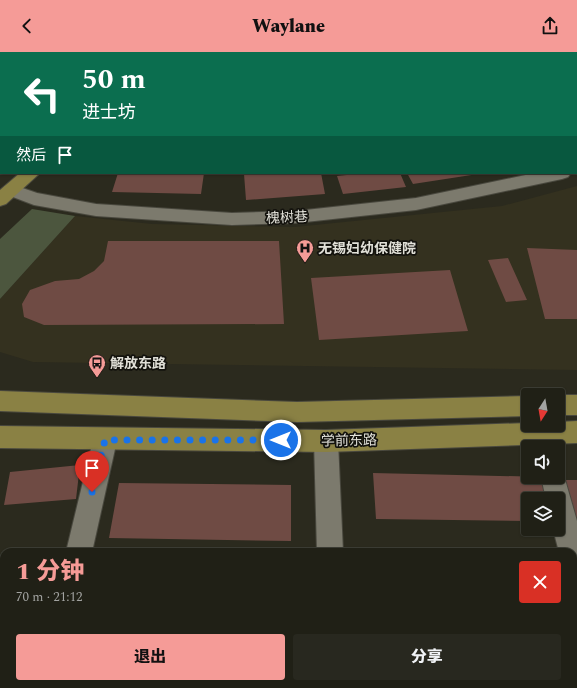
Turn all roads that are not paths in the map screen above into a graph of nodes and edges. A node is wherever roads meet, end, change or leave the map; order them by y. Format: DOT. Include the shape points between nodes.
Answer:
graph roads {
  1 [pos="30,174"];
  2 [pos="557,174"];
  3 [pos="5,195"];
  4 [pos="0,402"];
  5 [pos="565,405"];
  6 [pos="577,405"];
  7 [pos="521,406"];
  8 [pos="577,432"];
  9 [pos="0,437"];
  10 [pos="105,440"];
  11 [pos="521,440"];
  12 [pos="544,440"];
  13 [pos="326,441"];
  14 [pos="555,484"];
  15 [pos="80,548"];
  16 [pos="330,548"];
  17 [pos="571,548"];
  1 -- 3 [label="main road"];
  2 -- 3 [label="street, 槐树巷" via="416,204 296,217 232,219 96,210"];
  4 -- 7 [label="main road, 学前东路" via="297,412"];
  5 -- 6 [label="main road"];
  8 -- 12 [label="main road, 学前东路"];
  9 -- 10 [label="main road, 学前东路"];
  10 -- 13 [label="main road, 学前东路"];
  10 -- 15 [label="street"];
  11 -- 13 [label="main road, 学前东路"];
  13 -- 16 [label="street"];
  14 -- 17 [label="street"];
}
